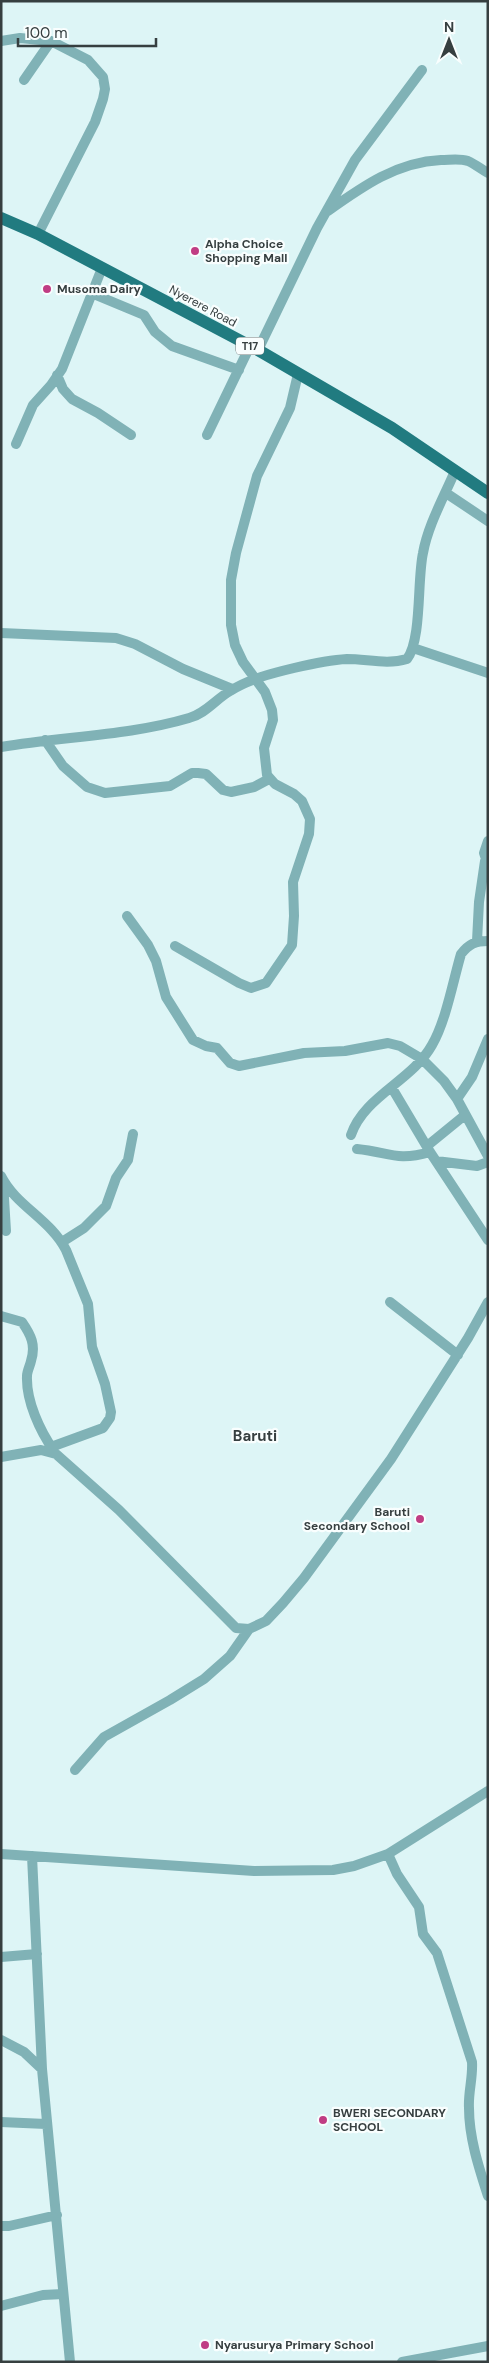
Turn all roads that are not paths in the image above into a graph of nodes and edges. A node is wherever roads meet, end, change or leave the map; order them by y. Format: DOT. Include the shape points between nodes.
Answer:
graph roads {
  1 [pos="1,41"];
  2 [pos="51,41"];
  3 [pos="422,70"];
  4 [pos="24,80"];
  5 [pos="488,173"];
  6 [pos="325,214"];
  7 [pos="1,218"];
  8 [pos="38,234"];
  9 [pos="102,268"];
  10 [pos="91,293"];
  11 [pos="254,348"];
  12 [pos="239,370"];
  13 [pos="298,374"];
  14 [pos="57,375"];
  15 [pos="131,435"];
  16 [pos="207,435"];
  17 [pos="16,444"];
  18 [pos="455,471"];
  19 [pos="488,493"];
  20 [pos="446,494"];
  21 [pos="488,521"];
  22 [pos="1,633"];
  23 [pos="413,648"];
  24 [pos="488,673"];
  25 [pos="255,679"];
  26 [pos="232,689"];
  27 [pos="45,740"];
  28 [pos="1,747"];
  29 [pos="269,779"];
  30 [pos="488,841"];
  31 [pos="486,863"];
  32 [pos="127,916"];
  33 [pos="483,941"];
  34 [pos="176,946"];
  35 [pos="488,1039"];
  36 [pos="422,1059"];
  37 [pos="392,1088"];
  38 [pos="458,1099"];
  39 [pos="465,1115"];
  40 [pos="133,1134"];
  41 [pos="351,1135"];
  42 [pos="357,1149"];
  43 [pos="431,1153"];
  44 [pos="488,1156"];
  45 [pos="488,1162"];
  46 [pos="2,1177"];
  47 [pos="6,1231"];
  48 [pos="488,1240"];
  49 [pos="62,1242"];
  50 [pos="390,1302"];
  51 [pos="488,1302"];
  52 [pos="1,1316"];
  53 [pos="458,1355"];
  54 [pos="54,1451"];
  55 [pos="1,1457"];
  56 [pos="249,1629"];
  57 [pos="75,1770"];
  58 [pos="488,1791"];
  59 [pos="1,1854"];
  60 [pos="388,1854"];
  61 [pos="32,1856"];
  62 [pos="36,1954"];
  63 [pos="1,1957"];
  64 [pos="1,2040"];
  65 [pos="42,2069"];
  66 [pos="1,2122"];
  67 [pos="46,2124"];
  68 [pos="488,2196"];
  69 [pos="57,2215"];
  70 [pos="1,2226"];
  71 [pos="63,2294"];
  72 [pos="1,2306"];
  73 [pos="488,2346"];
  74 [pos="70,2362"];
  75 [pos="402,2362"];
  1 -- 2 [label="street" via="20,38"];
  2 -- 4 [label="street"];
  2 -- 8 [label="street" via="88,60 103,77 105,89 95,122"];
  3 -- 6 [label="street" via="355,160"];
  5 -- 6 [label="street" via="459,160 435,160 398,168 355,192"];
  6 -- 11 [label="street"];
  7 -- 8 [label="main road, Nyerere Road / T17"];
  8 -- 9 [label="main road, Nyerere Road / T17"];
  9 -- 10 [label="street"];
  9 -- 11 [label="main road, Nyerere Road / T17"];
  10 -- 12 [label="street" via="144,315 155,332 172,346"];
  10 -- 14 [label="street"];
  11 -- 12 [label="street"];
  11 -- 13 [label="main road, Nyerere Road / T17"];
  12 -- 16 [label="street"];
  13 -- 18 [label="main road, Nyerere Road / T17" via="392,428"];
  13 -- 25 [label="street" via="290,408 257,476 231,580 231,625 235,645"];
  14 -- 15 [label="street" via="72,399"];
  14 -- 17 [label="street" via="33,405"];
  18 -- 19 [label="main road, Nyerere Road / T17"];
  18 -- 20 [label="street"];
  20 -- 21 [label="street"];
  20 -- 23 [label="street" via="423,552"];
  22 -- 26 [label="street" via="116,638"];
  23 -- 24 [label="street"];
  23 -- 25 [label="street" via="407,659 399,662 331,660"];
  25 -- 26 [label="street"];
  25 -- 29 [label="street" via="265,692 272,710 264,748"];
  26 -- 27 [label="street" via="189,718 139,730"];
  27 -- 28 [label="street"];
  27 -- 29 [label="street" via="63,766 87,787 105,792 170,786 192,773 206,774 230,792 254,787"];
  29 -- 34 [label="street" via="302,801 310,819 309,834 293,882 292,939 286,955 266,984 251,988"];
  30 -- 31 [label="street"];
  31 -- 33 [label="street" via="479,902"];
  32 -- 36 [label="street" via="150,948 166,997 193,1040 217,1048 238,1066 304,1053 345,1051 388,1043"];
  33 -- 36 [label="street" via="468,945 462,954 439,1027"];
  35 -- 38 [label="street" via="472,1077"];
  36 -- 37 [label="street"];
  36 -- 38 [label="street"];
  37 -- 41 [label="street" via="358,1117"];
  37 -- 43 [label="street"];
  38 -- 39 [label="street"];
  39 -- 43 [label="street"];
  39 -- 44 [label="street"];
  40 -- 49 [label="street" via="128,1160 116,1178 106,1206 84,1228"];
  42 -- 43 [label="street" via="396,1158"];
  43 -- 45 [label="street" via="477,1166"];
  43 -- 48 [label="street"];
  46 -- 47 [label="street"];
  46 -- 49 [label="street" via="10,1191"];
  49 -- 54 [label="street" via="88,1304 92,1347 111,1412 103,1428"];
  50 -- 53 [label="street"];
  51 -- 53 [label="street"];
  52 -- 54 [label="street" via="22,1322 31,1335 33,1351 28,1382 35,1417"];
  53 -- 56 [label="street" via="382,1473 304,1578 266,1620"];
  54 -- 55 [label="street" via="40,1450"];
  54 -- 56 [label="street" via="119,1510 236,1628"];
  56 -- 57 [label="street" via="230,1656 204,1679 104,1737"];
  58 -- 60 [label="street"];
  59 -- 61 [label="street"];
  60 -- 61 [label="street" via="333,1870 254,1871"];
  60 -- 68 [label="street" via="419,1907 423,1934 437,1953 472,2062 468,2108 478,2165"];
  61 -- 62 [label="street"];
  62 -- 63 [label="street"];
  62 -- 65 [label="street"];
  64 -- 65 [label="street" via="24,2052"];
  65 -- 67 [label="street"];
  66 -- 67 [label="street"];
  67 -- 69 [label="street"];
  69 -- 70 [label="street"];
  69 -- 71 [label="street"];
  71 -- 72 [label="street" via="42,2295"];
  71 -- 74 [label="street"];
  73 -- 75 [label="street"];
}
